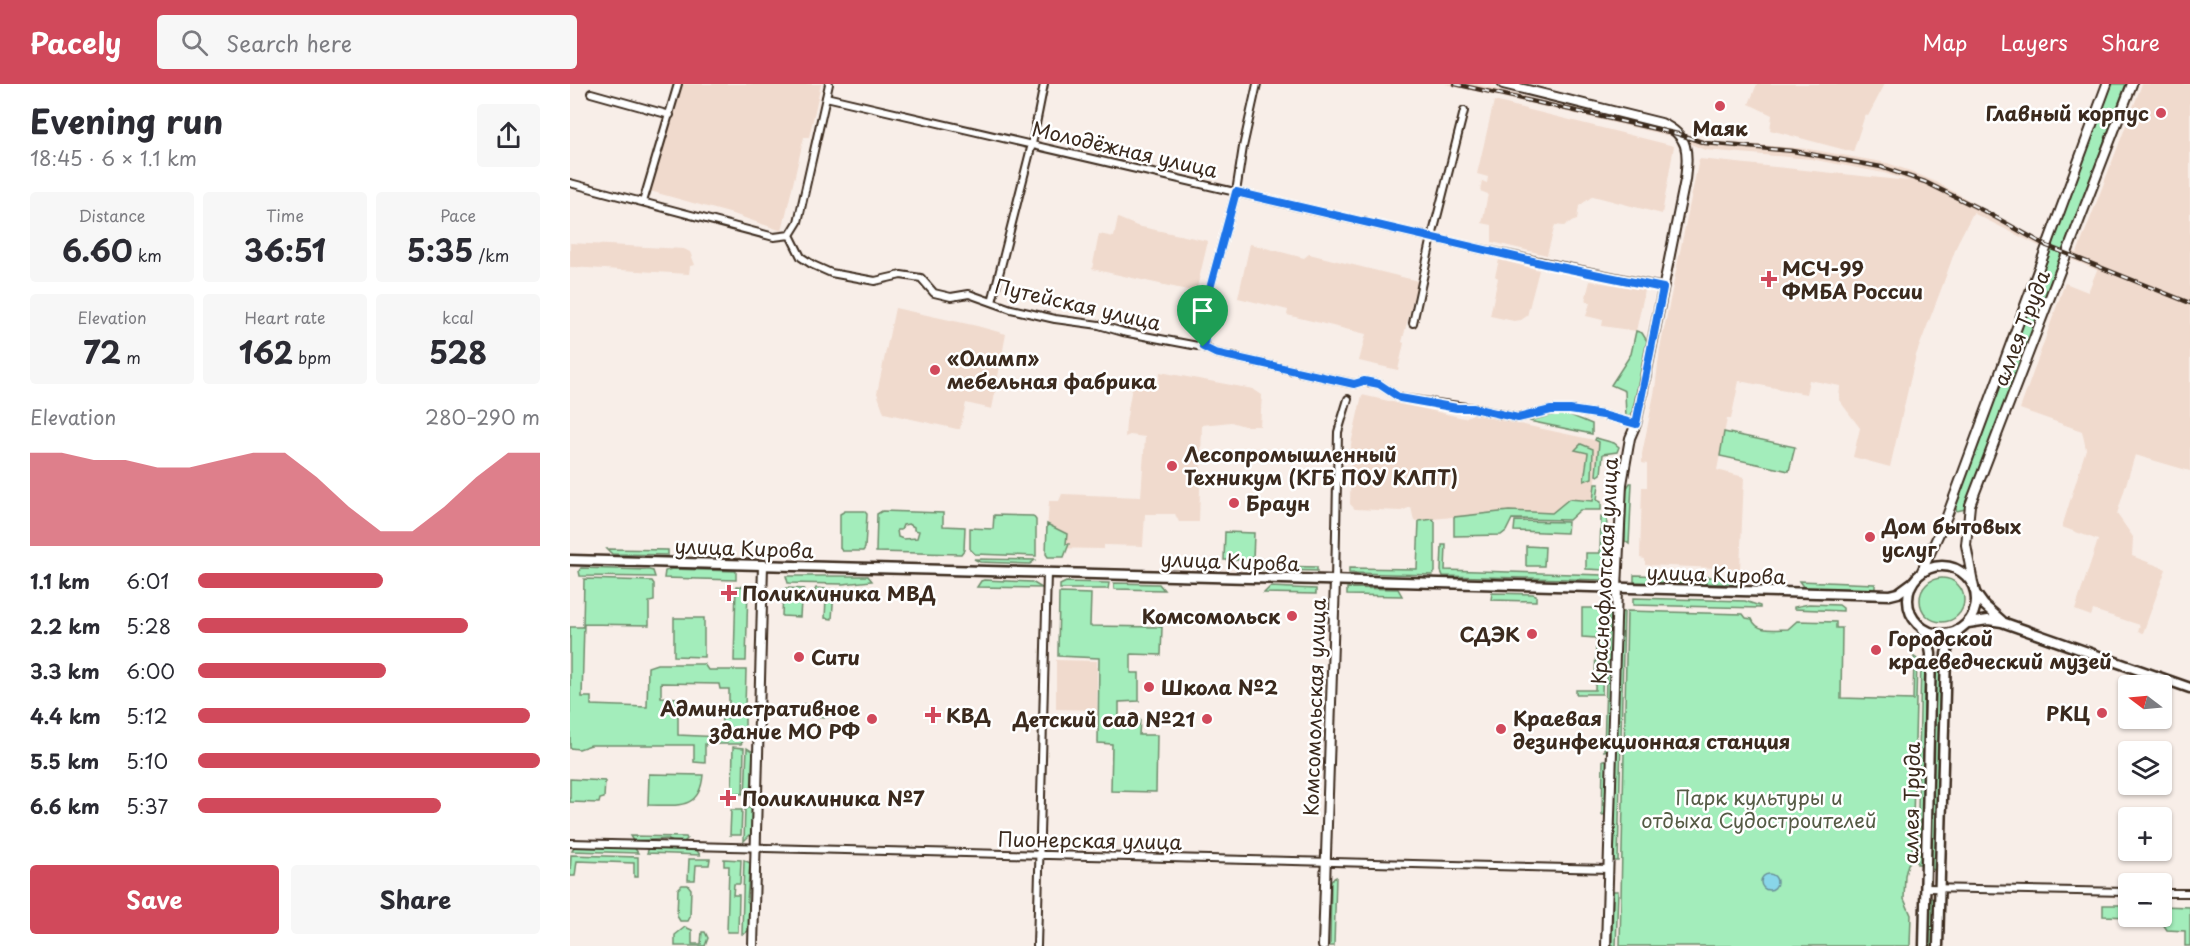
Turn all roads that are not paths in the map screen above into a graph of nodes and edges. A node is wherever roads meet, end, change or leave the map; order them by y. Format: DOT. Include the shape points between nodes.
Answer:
graph roads {
  1 [pos="678,84"];
  2 [pos="829,84"];
  3 [pos="1044,84"];
  4 [pos="1257,84"];
  5 [pos="1504,84"];
  6 [pos="2107,84"];
  7 [pos="2132,84"];
  8 [pos="591,93"];
  9 [pos="826,97"];
  10 [pos="1464,111"];
  11 [pos="670,115"];
  12 [pos="1032,144"];
  13 [pos="570,183"];
  14 [pos="1236,192"];
  15 [pos="643,202"];
  16 [pos="790,235"];
  17 [pos="1432,237"];
  18 [pos="1663,288"];
  19 [pos="992,302"];
  20 [pos="1413,322"];
  21 [pos="1203,347"];
  22 [pos="1348,399"];
  23 [pos="1636,424"];
  24 [pos="570,560"];
  25 [pos="762,566"];
  26 [pos="1047,573"];
  27 [pos="1922,573"];
  28 [pos="1335,581"];
  29 [pos="1913,582"];
  30 [pos="1617,588"];
  31 [pos="1975,591"];
  32 [pos="1890,596"];
  33 [pos="1910,613"];
  34 [pos="2002,622"];
  35 [pos="1968,623"];
  36 [pos="1922,628"];
  37 [pos="1958,631"];
  38 [pos="2190,688"];
  39 [pos="570,843"];
  40 [pos="756,848"];
  41 [pos="1039,855"];
  42 [pos="1326,862"];
  43 [pos="1609,869"];
  44 [pos="1926,888"];
  45 [pos="1940,888"];
  46 [pos="2118,892"];
  47 [pos="2172,893"];
  48 [pos="2190,893"];
  49 [pos="753,946"];
  50 [pos="1037,946"];
  51 [pos="1323,946"];
  52 [pos="1606,946"];
  53 [pos="1924,946"];
  54 [pos="1938,946"];
  1 -- 11 [label="street"];
  2 -- 9 [label="street"];
  3 -- 12 [label="street"];
  4 -- 14 [label="street"];
  5 -- 18 [label="street, Краснофлотская улица" via="1660,123 1678,134 1688,153"];
  6 -- 27 [label="street, аллея Труда" via="1947,516"];
  7 -- 31 [label="street, аллея Труда" via="1970,505 1966,545"];
  8 -- 11 [label="street"];
  9 -- 12 [label="street, Молодёжная улица"];
  9 -- 16 [label="street" via="798,222"];
  10 -- 17 [label="street"];
  11 -- 15 [label="street"];
  12 -- 14 [label="street, Молодёжная улица"];
  12 -- 19 [label="street"];
  13 -- 15 [label="street"];
  14 -- 17 [label="street, Молодёжная улица"];
  14 -- 21 [label="street" via="1209,292"];
  15 -- 16 [label="street" via="774,237"];
  16 -- 19 [label="street, Путейская улица" via="801,257 831,273 875,281 901,275 921,278 934,293 951,297 969,294"];
  17 -- 18 [label="street, Молодёжная улица"];
  17 -- 20 [label="street"];
  18 -- 23 [label="street, Краснофлотская улица"];
  19 -- 21 [label="street, Путейская улица" via="1055,319"];
  21 -- 23 [label="street, Путейская улица" via="1354,384 1379,384 1400,398 1518,418 1570,410"];
  22 -- 28 [label="street, Комсомольская улица" via="1338,432"];
  23 -- 30 [label="street, Краснофлотская улица" via="1622,484"];
  24 -- 25 [label="main road, улица Кирова"];
  25 -- 26 [label="main road, улица Кирова"];
  25 -- 40 [label="street"];
  26 -- 28 [label="main road, улица Кирова"];
  26 -- 41 [label="street"];
  27 -- 29 [label="main road"];
  27 -- 31 [label="main road" via="1939,566 1952,567 1967,577"];
  28 -- 30 [label="main road, улица Кирова"];
  28 -- 42 [label="street, Комсомольская улица"];
  29 -- 32 [label="main road"];
  29 -- 33 [label="main road" via="1908,600"];
  30 -- 32 [label="main road, улица Кирова"];
  30 -- 43 [label="street, Краснофлотская улица"];
  31 -- 34 [label="main road"];
  31 -- 35 [label="main road" via="1976,606"];
  32 -- 33 [label="main road"];
  33 -- 36 [label="main road"];
  34 -- 35 [label="main road"];
  34 -- 38 [label="main road"];
  35 -- 37 [label="main road"];
  36 -- 37 [label="main road" via="1939,634"];
  36 -- 44 [label="main road, аллея Труда" via="1928,636 1931,654"];
  37 -- 45 [label="main road, аллея Труда" via="1951,638 1947,654"];
  39 -- 40 [label="street, Пионерская улица"];
  40 -- 41 [label="street, Пионерская улица"];
  40 -- 49 [label="street"];
  41 -- 42 [label="street, Пионерская улица"];
  41 -- 50 [label="street"];
  42 -- 43 [label="street, Пионерская улица"];
  42 -- 51 [label="street, Комсомольская улица"];
  43 -- 52 [label="street, Краснофлотская улица"];
  44 -- 45 [label="street"];
  44 -- 53 [label="main road, аллея Труда"];
  45 -- 46 [label="street"];
  45 -- 54 [label="main road, аллея Труда"];
  47 -- 48 [label="street"];
}
